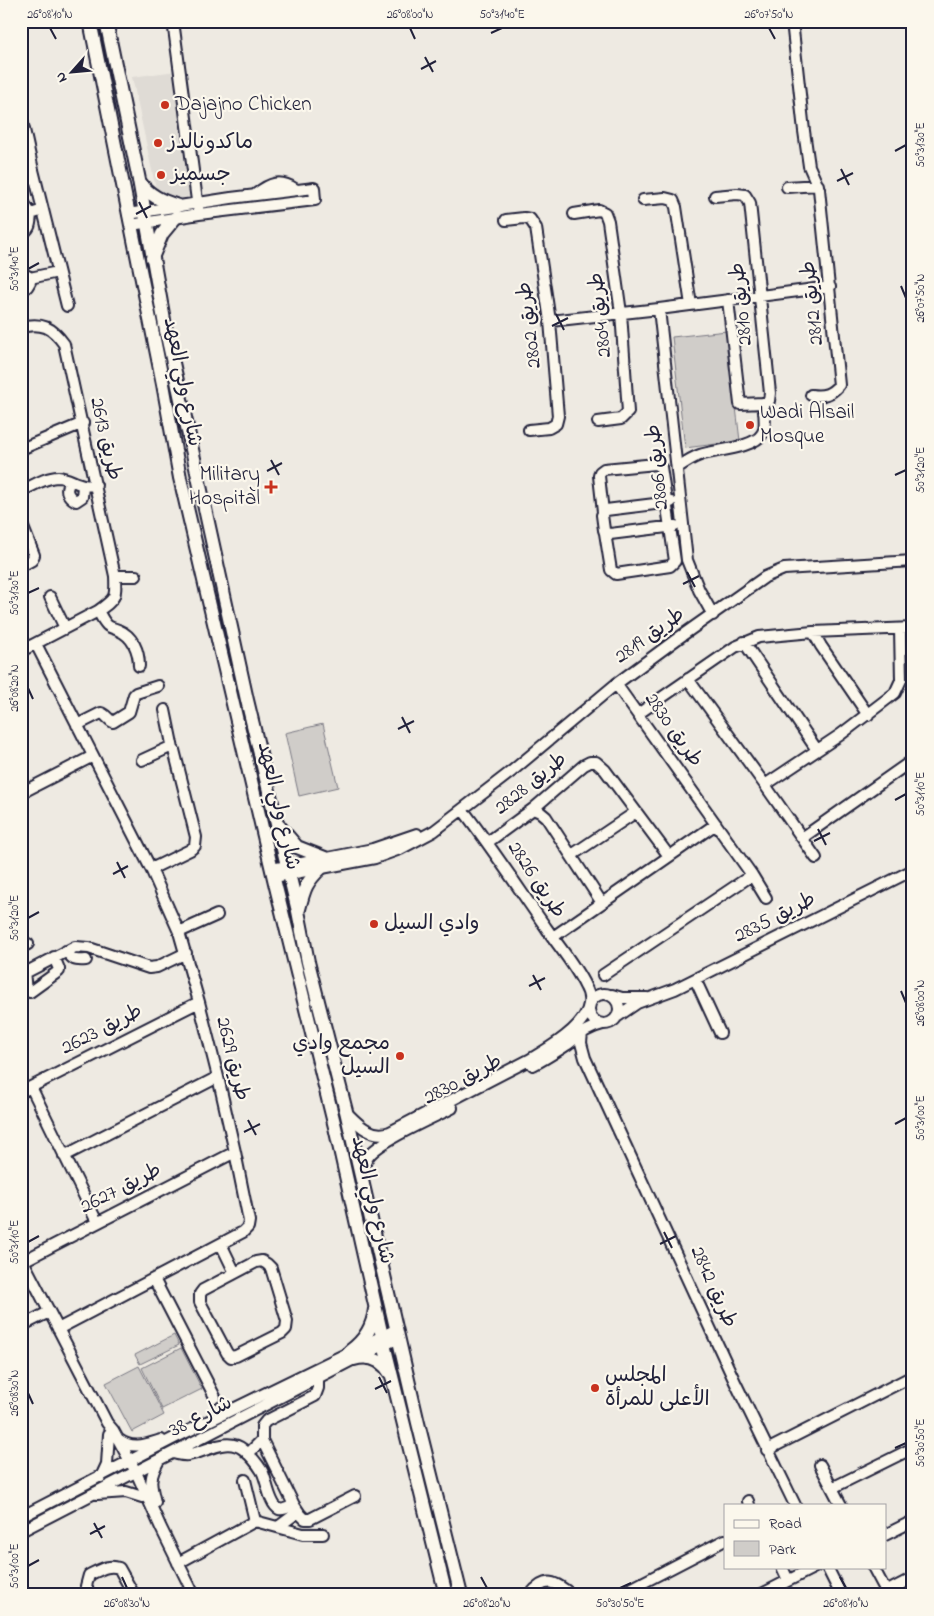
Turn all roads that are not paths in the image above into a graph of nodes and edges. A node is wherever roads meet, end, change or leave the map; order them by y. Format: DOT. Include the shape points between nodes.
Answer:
graph roads {
  1 [pos="90,21"];
  2 [pos="106,21"];
  3 [pos="173,21"];
  4 [pos="792,21"];
  5 [pos="21,116"];
  6 [pos="23,133"];
  7 [pos="139,180"];
  8 [pos="818,184"];
  9 [pos="787,188"];
  10 [pos="715,196"];
  11 [pos="21,199"];
  12 [pos="643,200"];
  13 [pos="198,209"];
  14 [pos="43,210"];
  15 [pos="177,212"];
  16 [pos="30,214"];
  17 [pos="574,214"];
  18 [pos="137,217"];
  19 [pos="506,220"];
  20 [pos="21,234"];
  21 [pos="152,258"];
  22 [pos="58,272"];
  23 [pos="24,273"];
  24 [pos="830,287"];
  25 [pos="21,288"];
  26 [pos="760,296"];
  27 [pos="728,300"];
  28 [pos="692,305"];
  29 [pos="67,306"];
  30 [pos="659,309"];
  31 [pos="621,313"];
  32 [pos="550,321"];
  33 [pos="21,326"];
  34 [pos="811,395"];
  35 [pos="763,403"];
  36 [pos="598,422"];
  37 [pos="83,424"];
  38 [pos="529,430"];
  39 [pos="21,450"];
  40 [pos="677,468"];
  41 [pos="71,481"];
  42 [pos="96,485"];
  43 [pos="83,486"];
  44 [pos="21,491"];
  45 [pos="680,500"];
  46 [pos="666,502"];
  47 [pos="603,512"];
  48 [pos="21,522"];
  49 [pos="683,525"];
  50 [pos="670,526"];
  51 [pos="605,533"];
  52 [pos="913,561"];
  53 [pos="21,566"];
  54 [pos="116,576"];
  55 [pos="136,576"];
  56 [pos="50,597"];
  57 [pos="98,611"];
  58 [pos="712,615"];
  59 [pos="65,628"];
  60 [pos="913,628"];
  61 [pos="900,629"];
  62 [pos="813,632"];
  63 [pos="744,642"];
  64 [pos="36,644"];
  65 [pos="21,652"];
  66 [pos="139,666"];
  67 [pos="688,679"];
  68 [pos="616,684"];
  69 [pos="158,686"];
  70 [pos="165,710"];
  71 [pos="638,714"];
  72 [pos="868,715"];
  73 [pos="77,725"];
  74 [pos="173,748"];
  75 [pos="817,750"];
  76 [pos="93,756"];
  77 [pos="142,760"];
  78 [pos="913,760"];
  79 [pos="766,785"];
  80 [pos="21,793"];
  81 [pos="533,809"];
  82 [pos="463,810"];
  83 [pos="636,812"];
  84 [pos="716,824"];
  85 [pos="278,826"];
  86 [pos="802,838"];
  87 [pos="488,842"];
  88 [pos="572,855"];
  89 [pos="669,856"];
  90 [pos="816,858"];
  91 [pos="323,863"];
  92 [pos="151,869"];
  93 [pos="913,870"];
  94 [pos="280,871"];
  95 [pos="752,875"];
  96 [pos="766,898"];
  97 [pos="602,903"];
  98 [pos="298,911"];
  99 [pos="217,915"];
  100 [pos="179,932"];
  101 [pos="552,937"];
  102 [pos="66,951"];
  103 [pos="186,953"];
  104 [pos="54,957"];
  105 [pos="86,960"];
  106 [pos="578,972"];
  107 [pos="23,975"];
  108 [pos="603,975"];
  109 [pos="694,979"];
  110 [pos="607,994"];
  111 [pos="653,998"];
  112 [pos="199,1002"];
  113 [pos="589,1005"];
  114 [pos="618,1016"];
  115 [pos="603,1024"];
  116 [pos="582,1032"];
  117 [pos="720,1032"];
  118 [pos="568,1039"];
  119 [pos="585,1058"];
  120 [pos="218,1077"];
  121 [pos="26,1090"];
  122 [pos="346,1111"];
  123 [pos="235,1152"];
  124 [pos="64,1156"];
  125 [pos="362,1186"];
  126 [pos="97,1222"];
  127 [pos="219,1245"];
  128 [pos="22,1259"];
  129 [pos="233,1274"];
  130 [pos="154,1279"];
  131 [pos="375,1307"];
  132 [pos="49,1312"];
  133 [pos="21,1326"];
  134 [pos="58,1329"];
  135 [pos="398,1333"];
  136 [pos="383,1340"];
  137 [pos="352,1355"];
  138 [pos="392,1375"];
  139 [pos="913,1376"];
  140 [pos="318,1378"];
  141 [pos="215,1397"];
  142 [pos="113,1437"];
  143 [pos="176,1437"];
  144 [pos="262,1440"];
  145 [pos="768,1450"];
  146 [pos="912,1451"];
  147 [pos="173,1453"];
  148 [pos="248,1454"];
  149 [pos="159,1460"];
  150 [pos="127,1463"];
  151 [pos="820,1465"];
  152 [pos="133,1474"];
  153 [pos="101,1477"];
  154 [pos="245,1480"];
  155 [pos="832,1488"];
  156 [pos="91,1495"];
  157 [pos="355,1496"];
  158 [pos="142,1497"];
  159 [pos="795,1504"];
  160 [pos="840,1504"];
  161 [pos="296,1508"];
  162 [pos="21,1517"];
  163 [pos="255,1521"];
  164 [pos="913,1521"];
  165 [pos="278,1527"];
  166 [pos="161,1528"];
  167 [pos="21,1530"];
  168 [pos="323,1534"];
  169 [pos="886,1534"];
  170 [pos="724,1541"];
  171 [pos="178,1563"];
  172 [pos="782,1568"];
  173 [pos="813,1568"];
  174 [pos="828,1568"];
  175 [pos="874,1568"];
  176 [pos="913,1578"];
  177 [pos="788,1580"];
  178 [pos="887,1593"];
  179 [pos="90,1595"];
  180 [pos="134,1595"];
  181 [pos="194,1595"];
  182 [pos="446,1595"];
  183 [pos="461,1595"];
  184 [pos="530,1595"];
  185 [pos="572,1595"];
  186 [pos="619,1595"];
  187 [pos="760,1595"];
  188 [pos="841,1595"];
  1 -- 18 [label="main road" via="105,97 114,117"];
  2 -- 7 [label="main road, شارع ولي العهد"];
  3 -- 13 [label="street"];
  4 -- 8 [label="street, طريق 2812" via="809,166"];
  5 -- 6 [label="street"];
  6 -- 14 [label="street"];
  7 -- 15 [label="main road" via="146,190"];
  7 -- 18 [label="main road, شارع ولي العهد"];
  8 -- 9 [label="street"];
  8 -- 24 [label="street, طريق 2812"];
  10 -- 26 [label="street, طريق 2810" via="745,195 750,203"];
  11 -- 16 [label="street"];
  12 -- 28 [label="street" via="673,200"];
  13 -- 13 [label="street" via="315,200 314,188 254,195"];
  13 -- 15 [label="street"];
  14 -- 16 [label="street"];
  14 -- 22 [label="street"];
  15 -- 18 [label="street"];
  15 -- 21 [label="main road" via="162,234"];
  16 -- 20 [label="street" via="30,227"];
  17 -- 31 [label="street, طريق 2804" via="598,210 605,213"];
  18 -- 21 [label="main road, شارع ولي العهد"];
  18 -- 94 [label="main road, شارع ولي العهد" via="180,478 250,774"];
  19 -- 32 [label="street, طريق 2802" via="530,219 536,228"];
  21 -- 85 [label="main road, شارع ولي العهد" via="243,682"];
  22 -- 23 [label="street"];
  22 -- 29 [label="street"];
  23 -- 25 [label="street" via="29,285"];
  24 -- 26 [label="street"];
  24 -- 34 [label="street, طريق 2812" via="840,385 832,394"];
  26 -- 27 [label="street"];
  26 -- 35 [label="street, طريق 2810" via="770,393 769,401"];
  27 -- 28 [label="street"];
  27 -- 35 [label="street" via="740,404"];
  28 -- 30 [label="street"];
  30 -- 31 [label="street"];
  30 -- 40 [label="street, طريق 2806"];
  31 -- 32 [label="street"];
  31 -- 36 [label="street, طريق 2804" via="628,412 621,419"];
  32 -- 38 [label="street, طريق 2802" via="558,416 556,424 549,428"];
  33 -- 37 [label="street, طريق 2613" via="45,326 55,332 64,344"];
  35 -- 40 [label="street" via="764,428 758,438 748,444 701,455"];
  37 -- 39 [label="street"];
  37 -- 42 [label="street, طريق 2613"];
  40 -- 45 [label="street, طريق 2806"];
  41 -- 43 [label="street"];
  41 -- 43 [label="street" via="67,492 76,501 82,497"];
  41 -- 44 [label="street" via="50,478"];
  42 -- 43 [label="street"];
  42 -- 54 [label="street, طريق 2613"];
  45 -- 46 [label="street"];
  45 -- 49 [label="street, طريق 2806"];
  46 -- 47 [label="street"];
  46 -- 47 [label="street" via="661,467 656,464 604,470 599,476"];
  46 -- 50 [label="street"];
  47 -- 51 [label="street"];
  48 -- 53 [label="street" via="34,555 32,560"];
  49 -- 50 [label="street"];
  49 -- 58 [label="street, طريق 2806" via="687,560"];
  50 -- 51 [label="street"];
  50 -- 51 [label="street" via="673,564 616,574 612,570"];
  52 -- 58 [label="street, طريق 2819" via="784,569 765,577"];
  54 -- 55 [label="street"];
  54 -- 57 [label="street, طريق 2613" via="116,593"];
  56 -- 59 [label="street"];
  57 -- 59 [label="street"];
  57 -- 66 [label="street" via="107,625 130,638 139,656"];
  58 -- 68 [label="street, طريق 2819"];
  59 -- 64 [label="street"];
  60 -- 61 [label="street"];
  61 -- 62 [label="street"];
  61 -- 72 [label="street" via="899,687"];
  62 -- 63 [label="street" via="759,637"];
  62 -- 72 [label="street"];
  63 -- 67 [label="street"];
  63 -- 75 [label="street"];
  64 -- 65 [label="street"];
  64 -- 73 [label="street, طريق 2629"];
  67 -- 71 [label="street"];
  67 -- 79 [label="street"];
  68 -- 71 [label="street, طريق 2830"];
  68 -- 82 [label="street, طريق 2819"];
  69 -- 73 [label="street" via="136,693 130,712 113,722 101,713"];
  70 -- 74 [label="street"];
  71 -- 84 [label="street, طريق 2830"];
  72 -- 75 [label="street"];
  73 -- 76 [label="street, طريق 2629"];
  74 -- 77 [label="street"];
  74 -- 92 [label="street" via="195,846"];
  75 -- 79 [label="street"];
  76 -- 80 [label="street"];
  76 -- 92 [label="street, طريق 2629"];
  78 -- 86 [label="street"];
  79 -- 86 [label="street"];
  81 -- 83 [label="street, طريق 2828" via="578,769 596,762"];
  81 -- 87 [label="street, طريق 2828"];
  81 -- 88 [label="street" via="546,817"];
  82 -- 87 [label="street, طريق 2826"];
  82 -- 91 [label="street, طريق 2819" via="434,831 374,854"];
  83 -- 88 [label="street"];
  83 -- 89 [label="street, طريق 2828"];
  84 -- 89 [label="street"];
  84 -- 95 [label="street, طريق 2830"];
  85 -- 91 [label="main road" via="296,847"];
  85 -- 94 [label="main road, شارع ولي العهد"];
  86 -- 90 [label="street"];
  87 -- 101 [label="street, طريق 2826"];
  88 -- 97 [label="street"];
  89 -- 97 [label="street"];
  91 -- 94 [label="street, طريق 2819"];
  91 -- 98 [label="main road" via="304,888"];
  92 -- 100 [label="street, طريق 2629"];
  93 -- 109 [label="street, طريق 2835"];
  94 -- 98 [label="main road, شارع ولي العهد"];
  94 -- 131 [label="main road, شارع ولي العهد"];
  95 -- 96 [label="street, طريق 2830"];
  95 -- 108 [label="street"];
  97 -- 101 [label="street"];
  98 -- 122 [label="main road, شارع ولي العهد"];
  99 -- 100 [label="street"];
  100 -- 103 [label="street, طريق 2629"];
  101 -- 106 [label="street, طريق 2826"];
  102 -- 103 [label="street" via="83,947 149,968"];
  102 -- 104 [label="street"];
  102 -- 105 [label="street" via="75,960"];
  103 -- 112 [label="street, طريق 2629"];
  104 -- 107 [label="street"];
  104 -- 107 [label="street" via="59,971 30,992 26,991"];
  106 -- 110 [label="street, طريق 2826"];
  106 -- 113 [label="street, طريق 2826" via="589,996"];
  109 -- 111 [label="street, طريق 2835"];
  109 -- 117 [label="street"];
  110 -- 111 [label="street, طريق 2835" via="622,998"];
  110 -- 113 [label="street" via="593,998"];
  110 -- 114 [label="street" via="619,1003"];
  111 -- 114 [label="street, طريق 2835"];
  112 -- 120 [label="street, طريق 2629"];
  112 -- 121 [label="street, طريق 2623"];
  113 -- 115 [label="street" via="592,1018"];
  113 -- 118 [label="street, طريق 2830"];
  114 -- 115 [label="street"];
  115 -- 116 [label="street, طريق 2830"];
  116 -- 118 [label="street, طريق 2830"];
  116 -- 119 [label="street, طريق 2842"];
  118 -- 119 [label="street, طريق 2842"];
  118 -- 122 [label="street, طريق 2830" via="384,1134 362,1128"];
  118 -- 125 [label="street, طريق 2830" via="546,1058 381,1144 365,1162"];
  119 -- 145 [label="street, طريق 2842"];
  120 -- 123 [label="street, طريق 2629"];
  120 -- 124 [label="street"];
  121 -- 124 [label="street"];
  122 -- 125 [label="main road, شارع ولي العهد"];
  123 -- 126 [label="street, طريق 2627"];
  123 -- 127 [label="street, طريق 2629" via="249,1224 243,1232"];
  124 -- 126 [label="street"];
  125 -- 135 [label="main road, شارع ولي العهد"];
  126 -- 128 [label="street, طريق 2627"];
  127 -- 129 [label="street"];
  127 -- 130 [label="street, طريق 2629"];
  128 -- 132 [label="street"];
  129 -- 129 [label="street" via="203,1290 199,1296 228,1356 233,1357 282,1333 287,1324 271,1268 267,1264 259,1261"];
  130 -- 134 [label="street, طريق 2629"];
  130 -- 141 [label="street"];
  131 -- 136 [label="main road, شارع ولي العهد"];
  131 -- 137 [label="main road" via="368,1333"];
  132 -- 133 [label="street"];
  132 -- 134 [label="street"];
  134 -- 142 [label="street"];
  135 -- 136 [label="street, شارع 38"];
  135 -- 183 [label="main road, شارع ولي العهد"];
  136 -- 137 [label="street, شارع 38"];
  136 -- 138 [label="main road, شارع ولي العهد"];
  137 -- 138 [label="main road" via="376,1359"];
  137 -- 140 [label="street, شارع 38"];
  137 -- 143 [label="street, شارع 38"];
  138 -- 182 [label="main road, شارع ولي العهد"];
  139 -- 145 [label="street"];
  140 -- 144 [label="street" via="315,1396 266,1421 262,1426"];
  140 -- 147 [label="street, شارع 38"];
  142 -- 143 [label="street" via="137,1446"];
  142 -- 150 [label="street"];
  142 -- 153 [label="street"];
  143 -- 150 [label="street, شارع 38"];
  144 -- 148 [label="street"];
  144 -- 161 [label="street"];
  145 -- 159 [label="street, طريق 2842"];
  146 -- 155 [label="street"];
  147 -- 148 [label="street" via="189,1455 230,1444"];
  147 -- 149 [label="street, شارع 38"];
  148 -- 161 [label="street" via="262,1471 276,1506 283,1510"];
  149 -- 152 [label="street, شارع 38"];
  149 -- 166 [label="street" via="150,1482"];
  150 -- 152 [label="street"];
  150 -- 153 [label="street, شارع 38"];
  151 -- 155 [label="street"];
  152 -- 156 [label="street, شارع 38"];
  152 -- 158 [label="street"];
  152 -- 166 [label="street"];
  153 -- 162 [label="street, شارع 38"];
  154 -- 163 [label="street"];
  155 -- 160 [label="street"];
  156 -- 158 [label="street" via="126,1492"];
  156 -- 167 [label="street, شارع 38"];
  157 -- 161 [label="street" via="310,1519 305,1519"];
  158 -- 166 [label="street"];
  161 -- 165 [label="street"];
  163 -- 165 [label="street"];
  163 -- 171 [label="street"];
  164 -- 169 [label="street"];
  165 -- 168 [label="street" via="303,1534"];
  166 -- 171 [label="street"];
  170 -- 186 [label="street"];
  171 -- 181 [label="street"];
  172 -- 177 [label="street"];
  173 -- 177 [label="street"];
  174 -- 188 [label="street"];
  175 -- 178 [label="street"];
  176 -- 178 [label="street"];
  177 -- 187 [label="street"];
  179 -- 180 [label="street" via="86,1586 89,1575 113,1566 120,1568"];
  184 -- 185 [label="street" via="542,1584 554,1582"];
}
